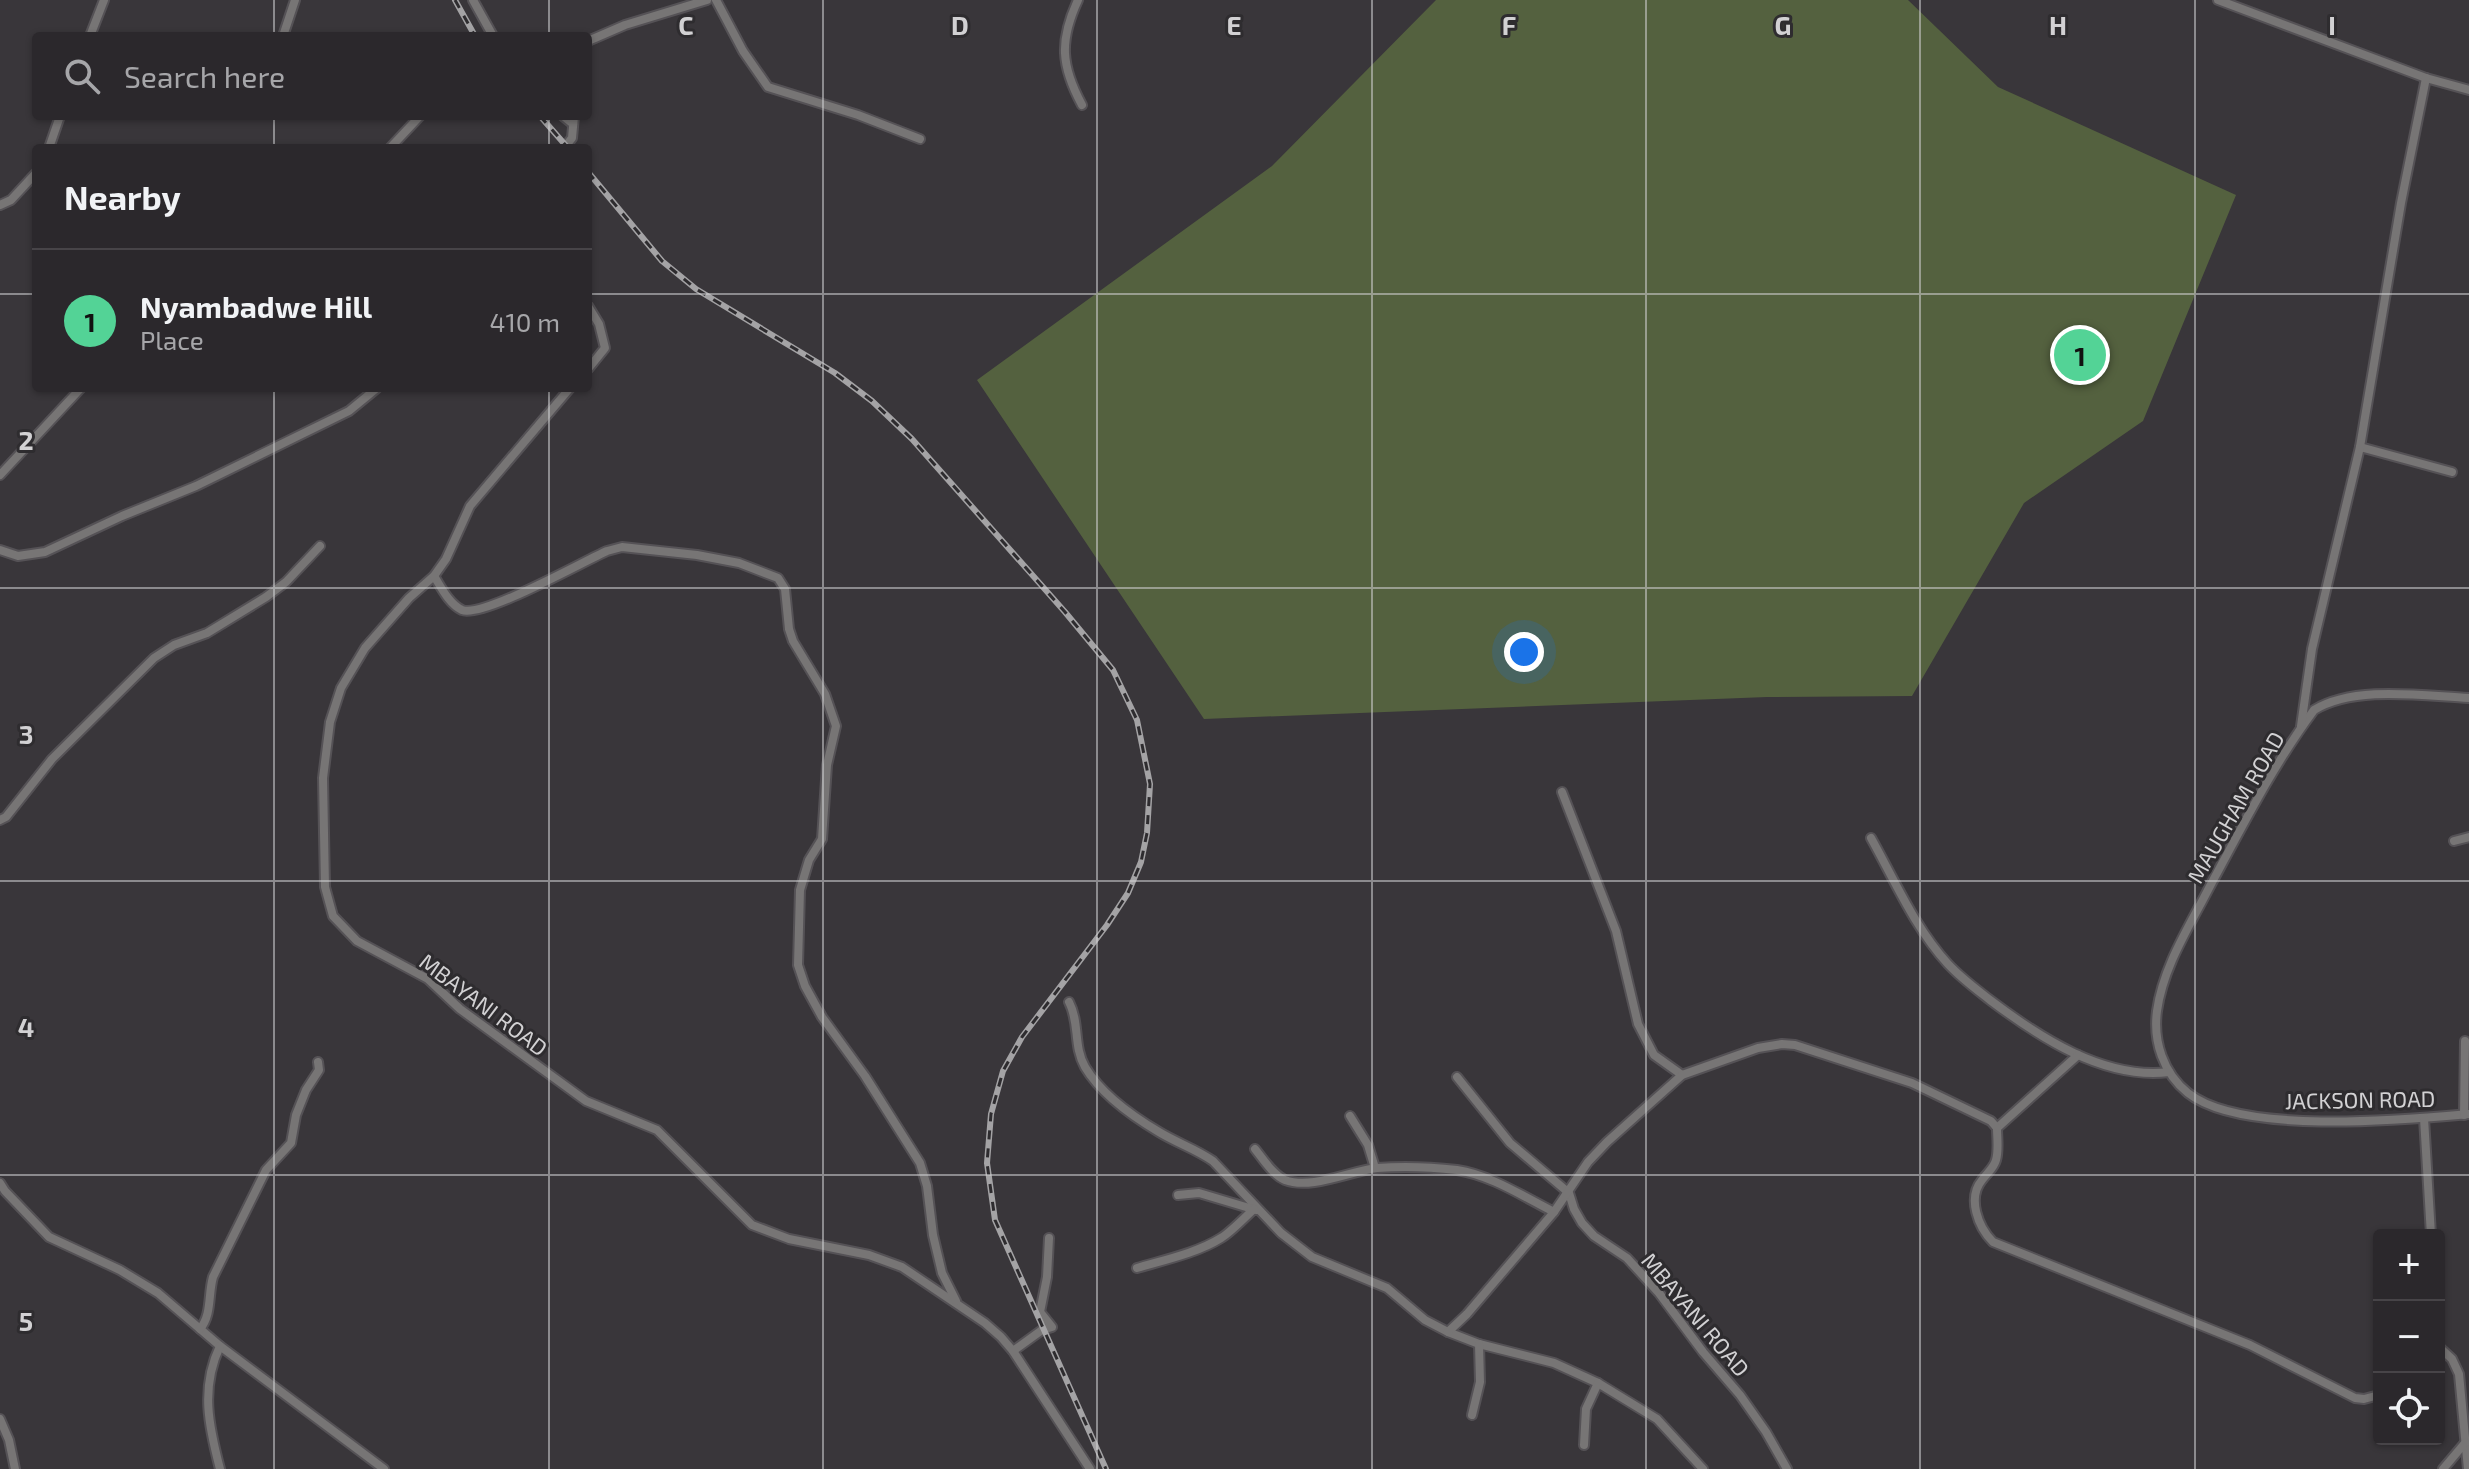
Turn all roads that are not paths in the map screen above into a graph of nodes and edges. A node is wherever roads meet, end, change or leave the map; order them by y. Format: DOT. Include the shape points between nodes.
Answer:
graph roads {
  1 [pos="104,0"];
  2 [pos="295,0"];
  3 [pos="473,0"];
  4 [pos="707,0"];
  5 [pos="716,0"];
  6 [pos="1078,0"];
  7 [pos="2218,0"];
  8 [pos="92,32"];
  9 [pos="284,32"];
  10 [pos="491,32"];
  11 [pos="592,39"];
  12 [pos="2426,78"];
  13 [pos="2469,90"];
  14 [pos="1082,105"];
  15 [pos="59,120"];
  16 [pos="416,120"];
  17 [pos="573,120"];
  18 [pos="920,139"];
  19 [pos="50,144"];
  20 [pos="394,144"];
  21 [pos="567,144"];
  22 [pos="32,177"];
  23 [pos="0,205"];
  24 [pos="592,313"];
  25 [pos="592,364"];
  26 [pos="77,392"];
  27 [pos="372,392"];
  28 [pos="567,392"];
  29 [pos="2360,447"];
  30 [pos="2452,472"];
  31 [pos="0,475"];
  32 [pos="320,546"];
  33 [pos="0,550"];
  34 [pos="434,576"];
  35 [pos="2469,698"];
  36 [pos="2301,727"];
  37 [pos="1562,792"];
  38 [pos="0,820"];
  39 [pos="2469,837"];
  40 [pos="1871,838"];
  41 [pos="2454,841"];
  42 [pos="1069,1002"];
  43 [pos="2465,1041"];
  44 [pos="2078,1055"];
  45 [pos="318,1062"];
  46 [pos="2169,1072"];
  47 [pos="1682,1075"];
  48 [pos="1457,1077"];
  49 [pos="2466,1115"];
  50 [pos="1350,1116"];
  51 [pos="2424,1118"];
  52 [pos="1997,1128"];
  53 [pos="1255,1149"];
  54 [pos="1375,1168"];
  55 [pos="0,1183"];
  56 [pos="1569,1193"];
  57 [pos="1178,1195"];
  58 [pos="1257,1210"];
  59 [pos="1554,1212"];
  60 [pos="2431,1229"];
  61 [pos="1049,1238"];
  62 [pos="1137,1268"];
  63 [pos="959,1305"];
  64 [pos="200,1329"];
  65 [pos="1448,1332"];
  66 [pos="1479,1344"];
  67 [pos="220,1346"];
  68 [pos="1013,1351"];
  69 [pos="2445,1353"];
  70 [pos="1598,1383"];
  71 [pos="2373,1397"];
  72 [pos="2466,1410"];
  73 [pos="1472,1415"];
  74 [pos="0,1419"];
  75 [pos="2465,1443"];
  76 [pos="1584,1445"];
  77 [pos="15,1469"];
  78 [pos="220,1469"];
  79 [pos="384,1469"];
  80 [pos="1090,1469"];
  81 [pos="1703,1469"];
  82 [pos="1787,1469"];
  83 [pos="2443,1469"];
  84 [pos="2468,1469"];
  1 -- 8 [label="street"];
  2 -- 9 [label="street"];
  3 -- 10 [label="street"];
  4 -- 11 [label="street"];
  5 -- 18 [label="street" via="768,87"];
  6 -- 14 [label="street" via="1064,61"];
  7 -- 12 [label="street"];
  12 -- 13 [label="street"];
  12 -- 29 [label="street"];
  15 -- 19 [label="street"];
  16 -- 20 [label="street"];
  17 -- 21 [label="street"];
  22 -- 23 [label="street"];
  24 -- 25 [label="street" via="605,348"];
  26 -- 31 [label="street"];
  27 -- 33 [label="street" via="349,411 196,486 45,552 18,556"];
  28 -- 34 [label="street, MBAYANI ROAD" via="470,506"];
  29 -- 30 [label="street"];
  29 -- 36 [label="street" via="2312,649"];
  32 -- 38 [label="street" via="266,597 154,658 52,759"];
  34 -- 63 [label="street, MBAYANI ROAD" via="356,660 333,710 323,778 325,864 327,898 338,924 364,946 428,979 460,1009 586,1101 657,1130 752,1225 789,1239 884,1259"];
  34 -- 63 [label="street" via="453,603 472,612 622,547 719,559 778,578 785,589 793,641 825,694 836,726 827,765 822,839 800,890 798,965 816,1008 920,1163 942,1273"];
  35 -- 36 [label="street, MAUGHAM ROAD" via="2345,698 2314,710"];
  36 -- 46 [label="street, MAUGHAM ROAD" via="2176,950 2161,991 2156,1027"];
  37 -- 47 [label="street" via="1616,931 1638,1024 1654,1055"];
  39 -- 41 [label="street"];
  40 -- 44 [label="street" via="1914,917 1948,964 2042,1038"];
  42 -- 58 [label="street" via="1082,1060 1104,1090 1159,1132 1213,1161"];
  43 -- 49 [label="street"];
  44 -- 46 [label="street" via="2145,1073"];
  44 -- 52 [label="street"];
  45 -- 64 [label="street" via="296,1115 291,1143 266,1170 213,1277 208,1319"];
  46 -- 51 [label="street, JACKSON ROAD" via="2201,1101 2234,1112 2331,1122"];
  47 -- 52 [label="street" via="1758,1048 1795,1045 1912,1083 1980,1114"];
  47 -- 56 [label="street" via="1607,1142"];
  48 -- 56 [label="street" via="1504,1136"];
  49 -- 51 [label="street, JACKSON ROAD"];
  50 -- 54 [label="street"];
  51 -- 60 [label="street"];
  52 -- 71 [label="street" via="1996,1160 1980,1181 1974,1202 1993,1242 2250,1345 2355,1398"];
  53 -- 54 [label="street" via="1289,1181 1320,1181"];
  54 -- 59 [label="street" via="1469,1173"];
  55 -- 64 [label="street" via="49,1237 142,1282"];
  56 -- 59 [label="street"];
  56 -- 82 [label="street, MBAYANI ROAD" via="1582,1223 1637,1268 1740,1395"];
  57 -- 58 [label="street" via="1199,1193"];
  58 -- 62 [label="street" via="1224,1237"];
  58 -- 65 [label="street" via="1312,1257 1387,1288"];
  59 -- 65 [label="street"];
  61 -- 68 [label="street" via="1040,1312 1052,1327"];
  63 -- 68 [label="street, MBAYANI ROAD"];
  64 -- 67 [label="street"];
  65 -- 66 [label="street"];
  66 -- 70 [label="street" via="1554,1363"];
  66 -- 73 [label="street" via="1480,1382"];
  67 -- 78 [label="street" via="206,1404"];
  67 -- 79 [label="street"];
  68 -- 80 [label="street, MBAYANI ROAD"];
  69 -- 72 [label="street" via="2459,1374"];
  70 -- 76 [label="street" via="1586,1409"];
  70 -- 81 [label="street" via="1657,1419"];
  72 -- 75 [label="street"];
  74 -- 77 [label="street"];
  75 -- 83 [label="street"];
  75 -- 84 [label="street"];
}
